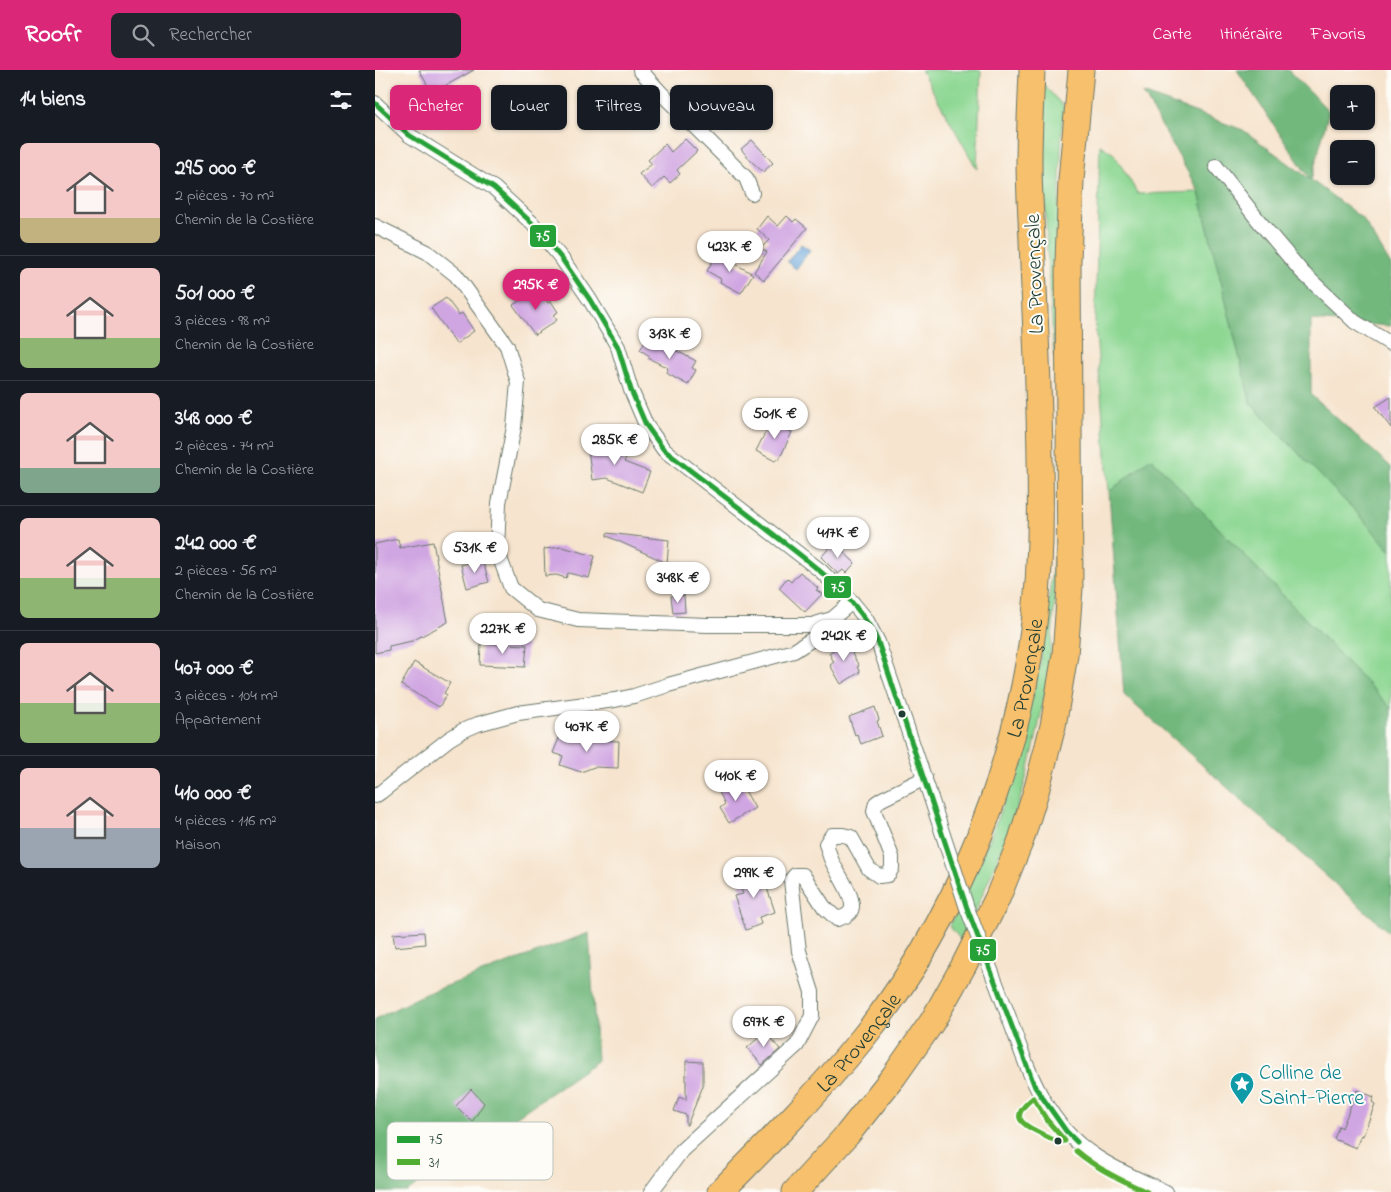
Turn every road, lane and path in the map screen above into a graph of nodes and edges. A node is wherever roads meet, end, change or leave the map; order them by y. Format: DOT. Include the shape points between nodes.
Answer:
graph roads {
  1 [pos="640,70"];
  2 [pos="1081,70"];
  3 [pos="1031,74"];
  4 [pos="375,103"];
  5 [pos="1216,166"];
  6 [pos="752,193"];
  7 [pos="375,226"];
  8 [pos="1391,344"];
  9 [pos="851,602"];
  10 [pos="832,619"];
  11 [pos="927,784"];
  12 [pos="375,796"];
  13 [pos="651,1192"];
  14 [pos="721,1192"];
  15 [pos="795,1192"];
  16 [pos="1166,1192"];
  1 -- 6 [label="street" via="746,178"];
  2 -- 15 [label="highway, La Provençale" via="1071,180 1068,261 1070,588 1065,655 1053,726 1021,840 997,899 933,1022 847,1135"];
  3 -- 14 [label="highway, La Provençale" via="1029,161 1040,541 1030,654 1015,727 973,851 947,908 911,970 863,1038 822,1086"];
  4 -- 9 [label="street" via="409,135 494,188 532,223 562,259 618,347 646,425 664,450 821,571"];
  5 -- 8 [label="street" via="1302,272 1355,322"];
  7 -- 10 [label="street" via="427,252 456,275 507,346 518,382 514,427 499,503 497,550 511,588 537,610 578,620 812,625"];
  9 -- 10 [label="street"];
  9 -- 11 [label="street" via="866,619 878,642"];
  10 -- 12 [label="street" via="814,638 795,651 634,696 518,713 478,724 449,739"];
  11 -- 13 [label="street" via="876,803 874,811 892,857 893,868 889,875 879,876 869,869 851,837 832,835 826,844 851,897 852,908 845,917 837,918 824,907 803,875 795,875 791,880 799,951 812,992 812,1016 797,1045 682,1150"];
  11 -- 16 [label="street, bridge" via="967,908 1035,1087 1066,1131 1089,1152"];
}
